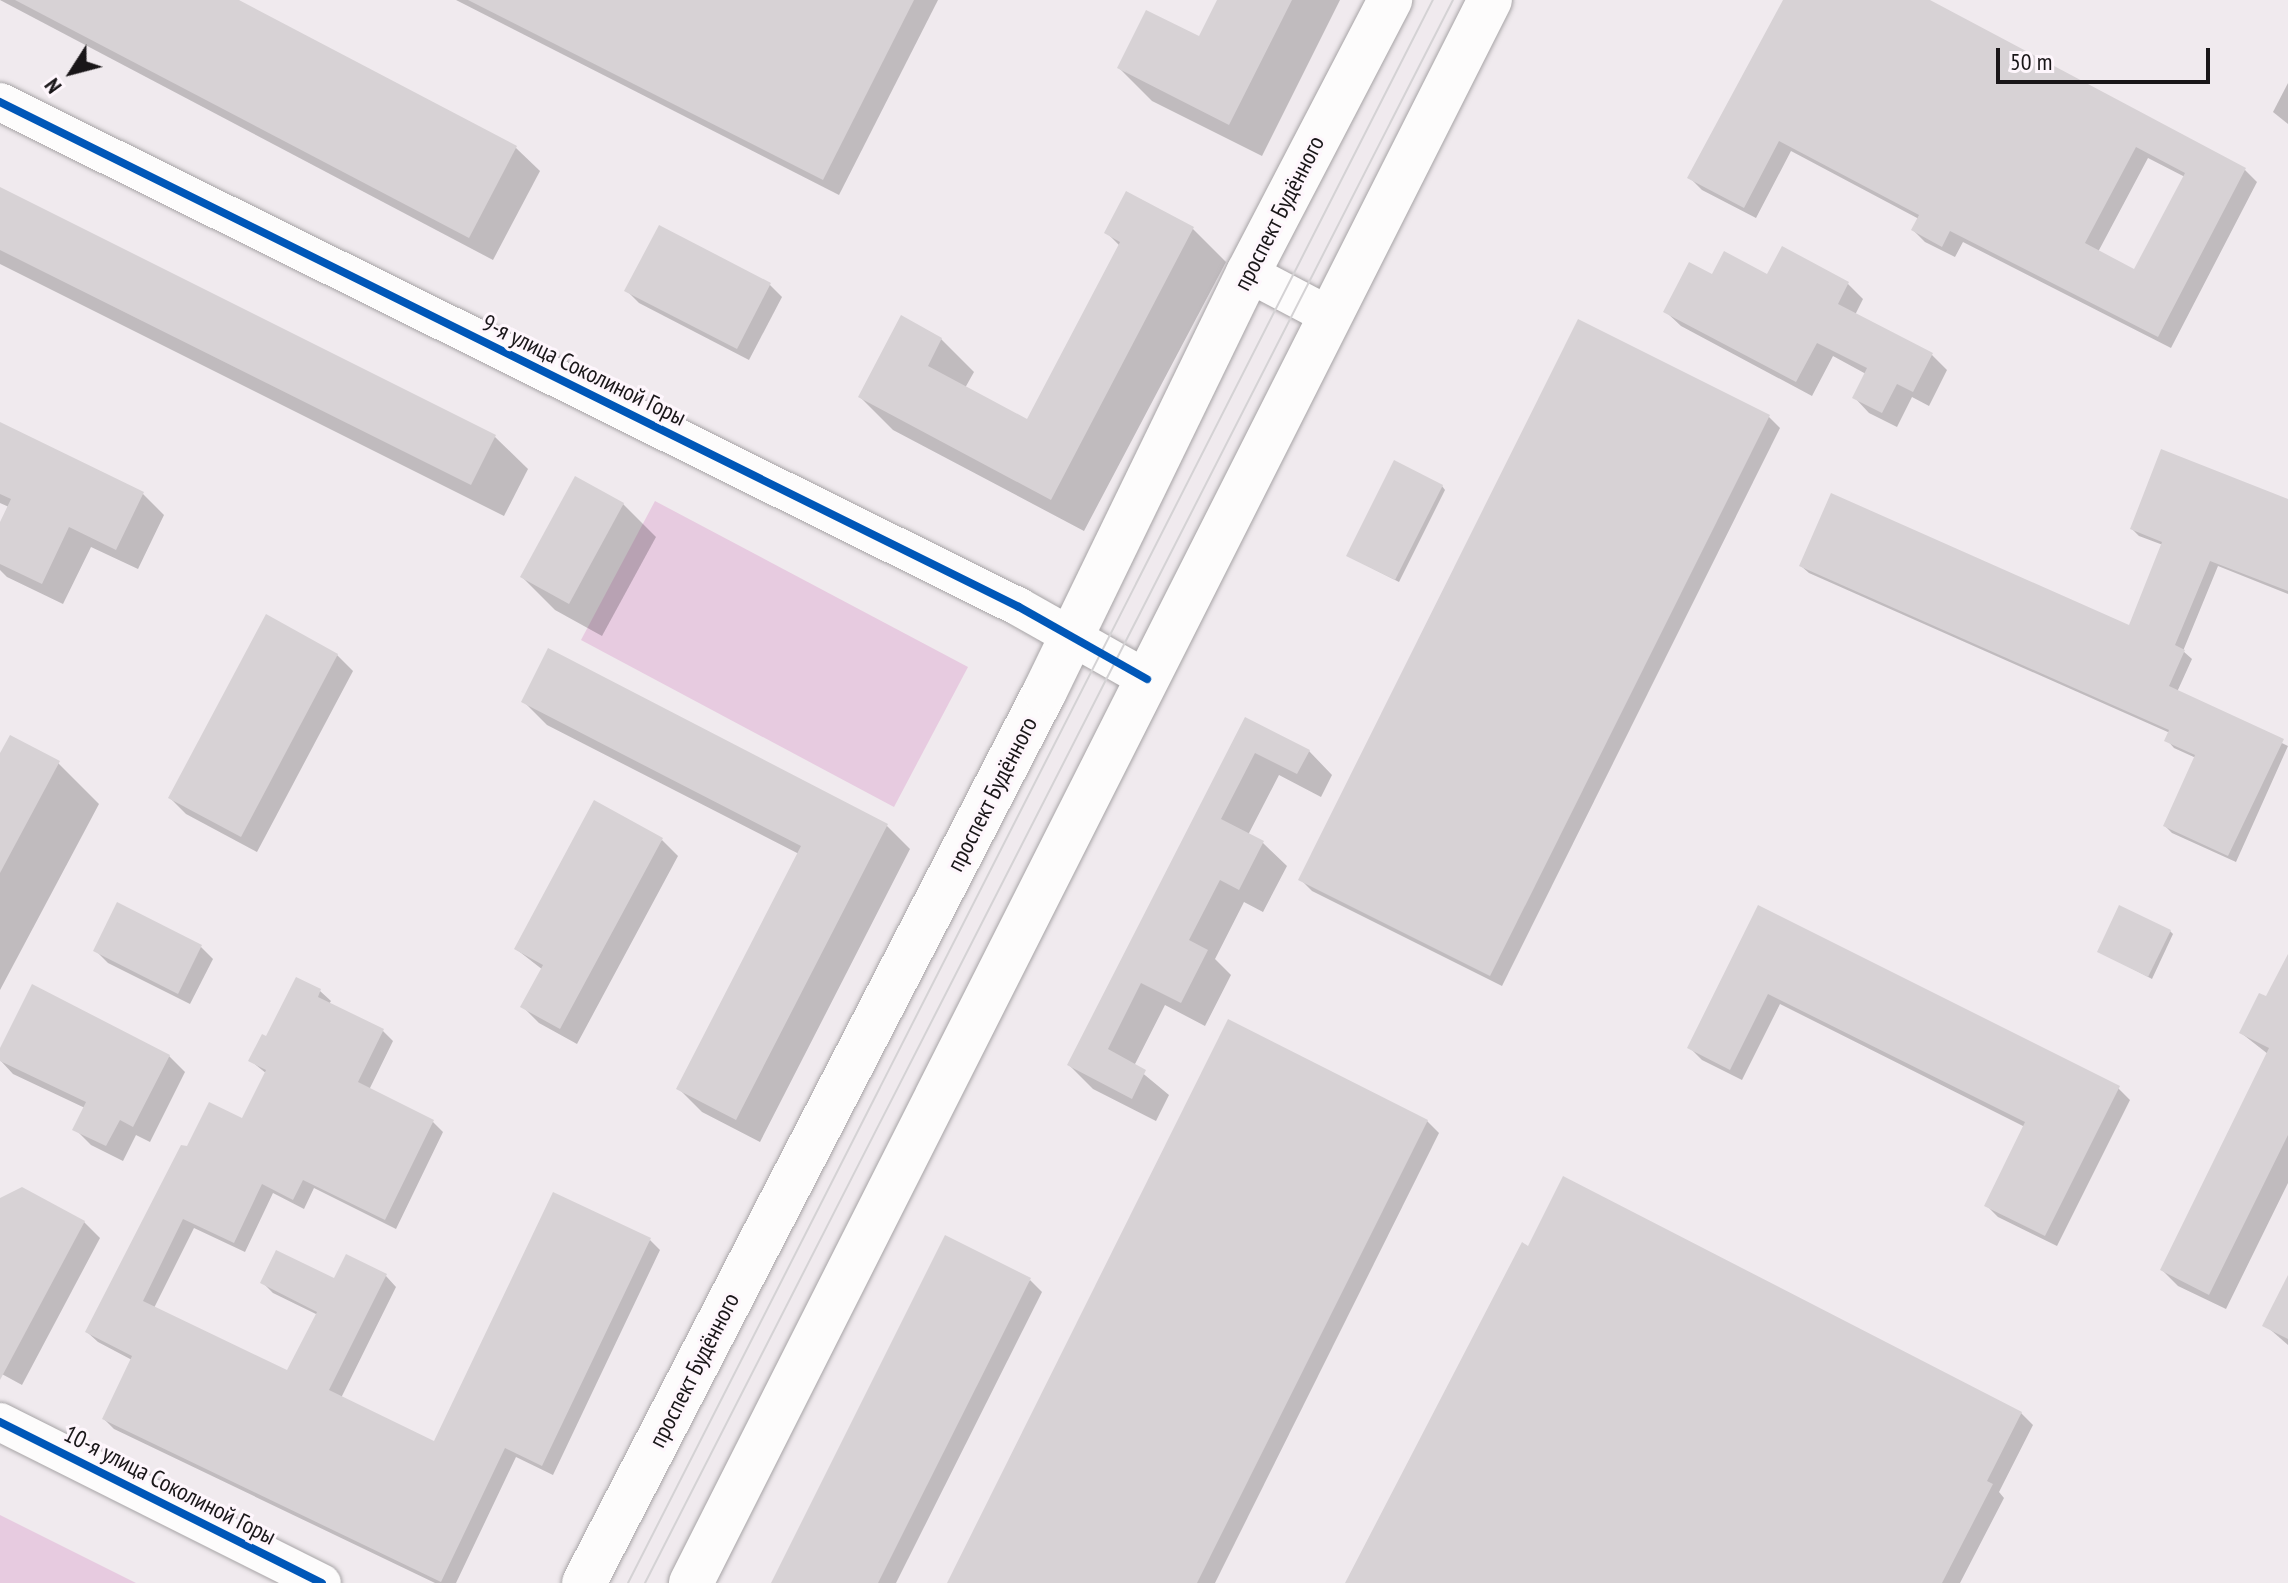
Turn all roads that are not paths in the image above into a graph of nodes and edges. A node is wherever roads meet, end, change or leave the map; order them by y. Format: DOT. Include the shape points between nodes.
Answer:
graph roads {
  1 [pos="1390,0"];
  2 [pos="1490,0"];
  3 [pos="0,102"];
  4 [pos="1248,273"];
  5 [pos="1330,316"];
  6 [pos="1072,636"];
  7 [pos="1147,679"];
  8 [pos="0,1422"];
  9 [pos="322,1583"];
  10 [pos="584,1583"];
  11 [pos="691,1583"];
  1 -- 4 [label="main road, проспект Будённого"];
  2 -- 5 [label="main road"];
  3 -- 6 [label="street, 9-я улица Соколиной Горы"];
  4 -- 5 [label="street"];
  4 -- 6 [label="main road, проспект Будённого"];
  5 -- 7 [label="main road"];
  6 -- 7 [label="street, 9-я улица Соколиной Горы"];
  6 -- 10 [label="main road, проспект Будённого"];
  7 -- 11 [label="main road"];
  8 -- 9 [label="street, 10-я улица Соколиной Горы"];
}
